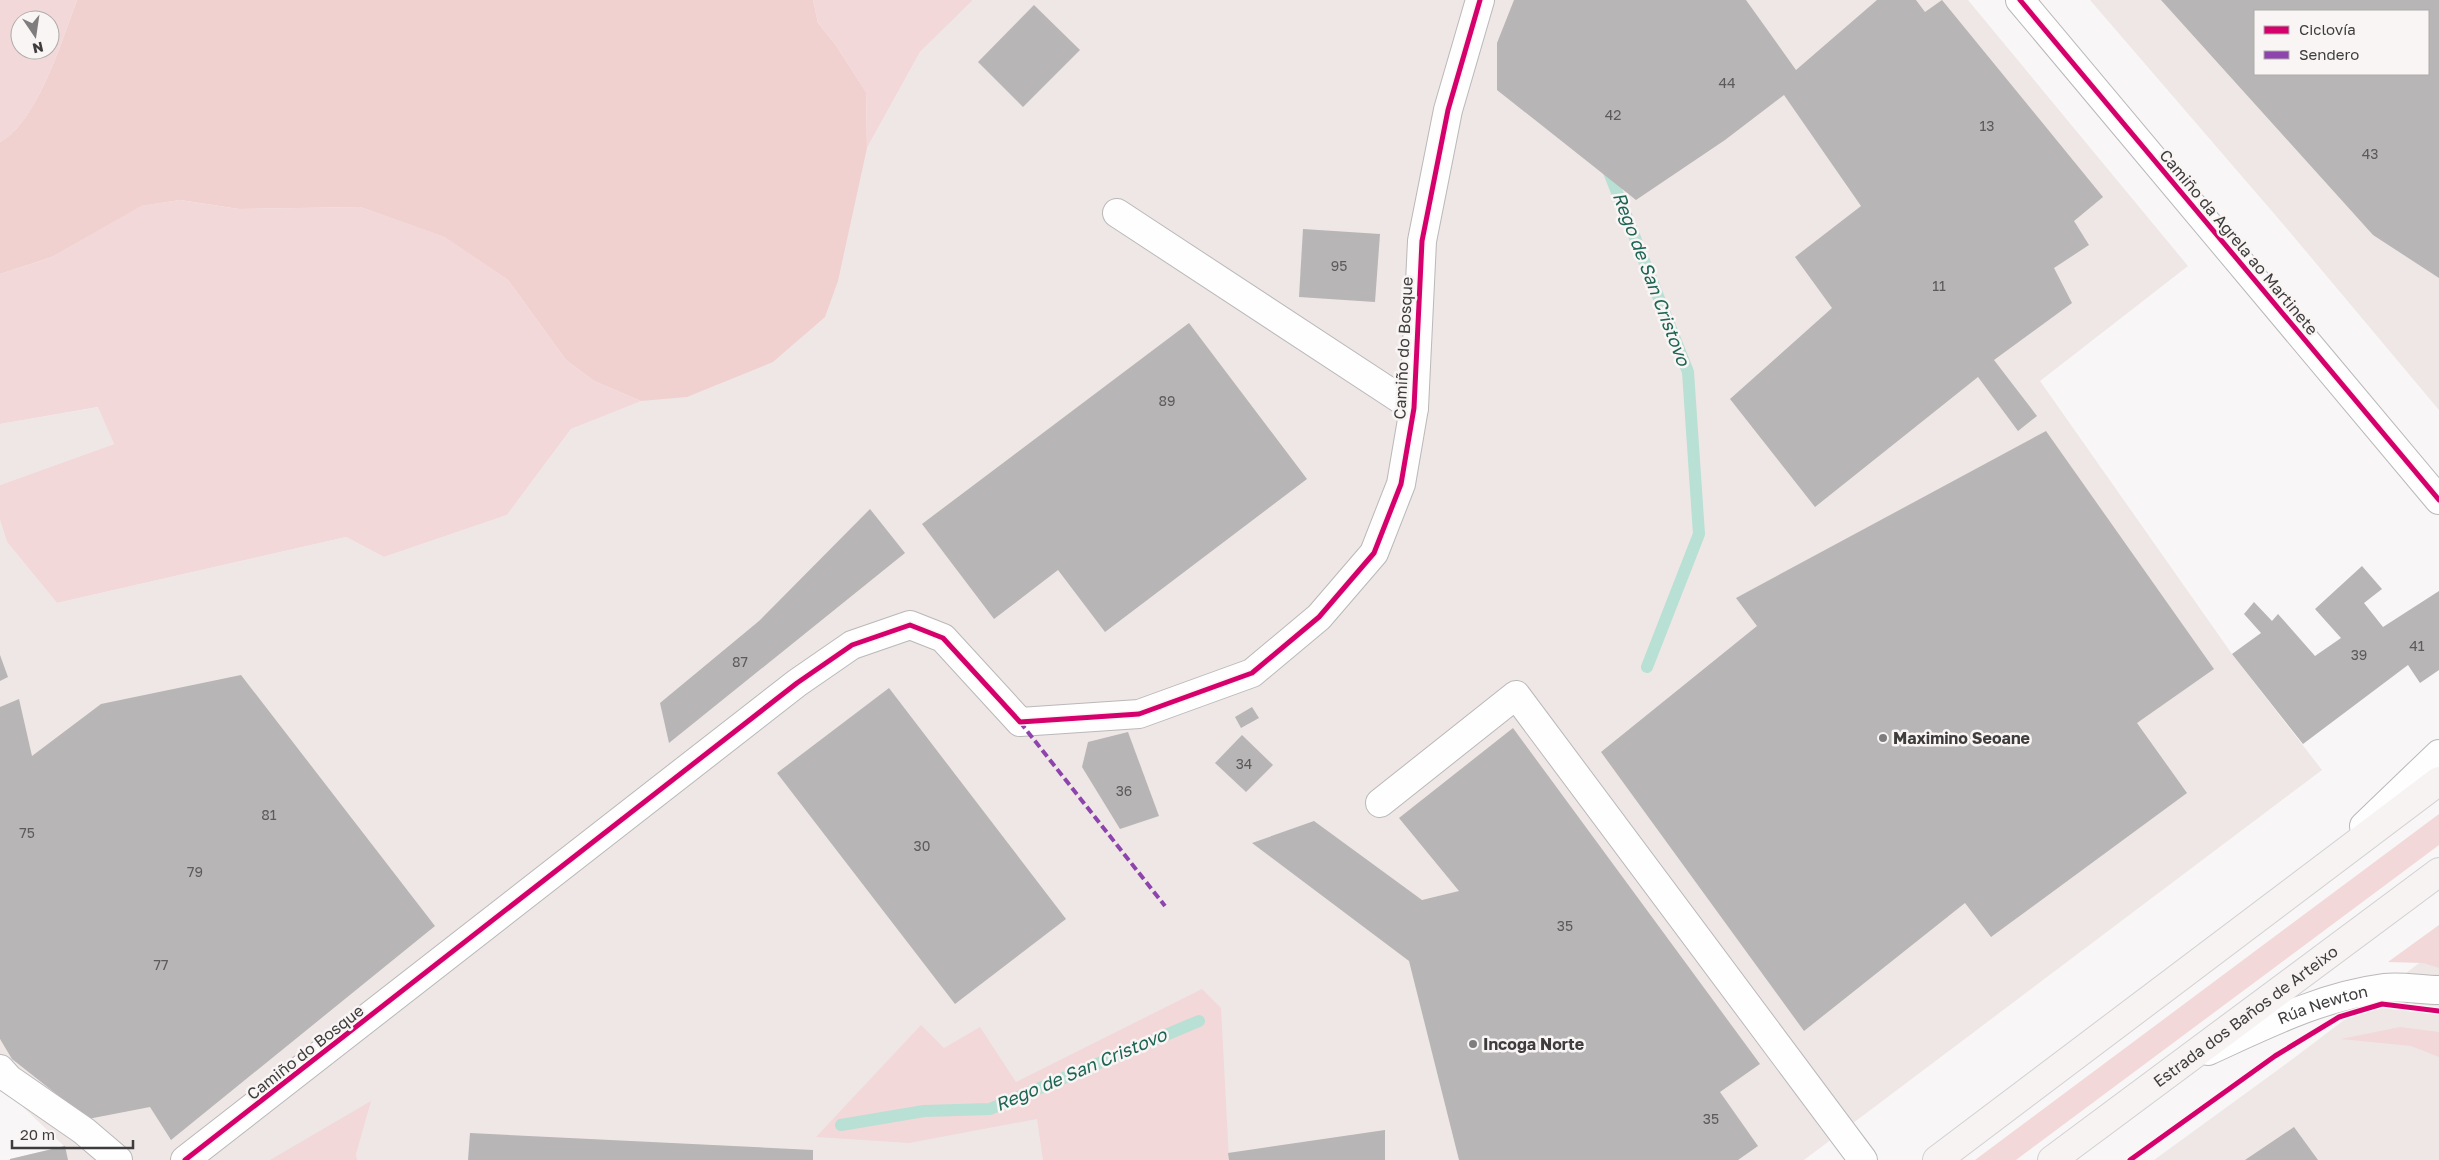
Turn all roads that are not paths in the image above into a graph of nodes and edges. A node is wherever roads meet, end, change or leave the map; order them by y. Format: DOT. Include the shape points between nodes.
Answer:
graph roads {
  1 [pos="1480,0"];
  2 [pos="2030,3"];
  3 [pos="1117,213"];
  4 [pos="1414,408"];
  5 [pos="2439,500"];
  6 [pos="2439,754"];
  7 [pos="2439,781"];
  8 [pos="1380,803"];
  9 [pos="2318,871"];
  10 [pos="2439,872"];
  11 [pos="2439,990"];
  12 [pos="2184,1062"];
  13 [pos="0,1069"];
  14 [pos="118,1160"];
  15 [pos="185,1160"];
  16 [pos="1863,1160"];
  17 [pos="1937,1160"];
  18 [pos="2052,1160"];
  1 -- 4 [label="street, Camiño do Bosque" via="1448,110 1422,241"];
  2 -- 5 [label="street, Camiño da Agrela ao Martinete"];
  3 -- 4 [label="street"];
  4 -- 15 [label="street, Camiño do Bosque" via="1401,484 1374,553 1319,616 1252,674 1139,714 1020,722 943,638 910,624 852,645 797,683"];
  6 -- 9 [label="street"];
  7 -- 9 [label="main road"];
  8 -- 16 [label="street" via="1516,695"];
  9 -- 17 [label="main road"];
  10 -- 12 [label="main road, Estrada dos Baños de Arteixo"];
  11 -- 12 [label="street, Rúa Newton" via="2386,988 2330,999"];
  12 -- 18 [label="main road, Estrada dos Baños de Arteixo"];
  13 -- 14 [label="street"];
}
